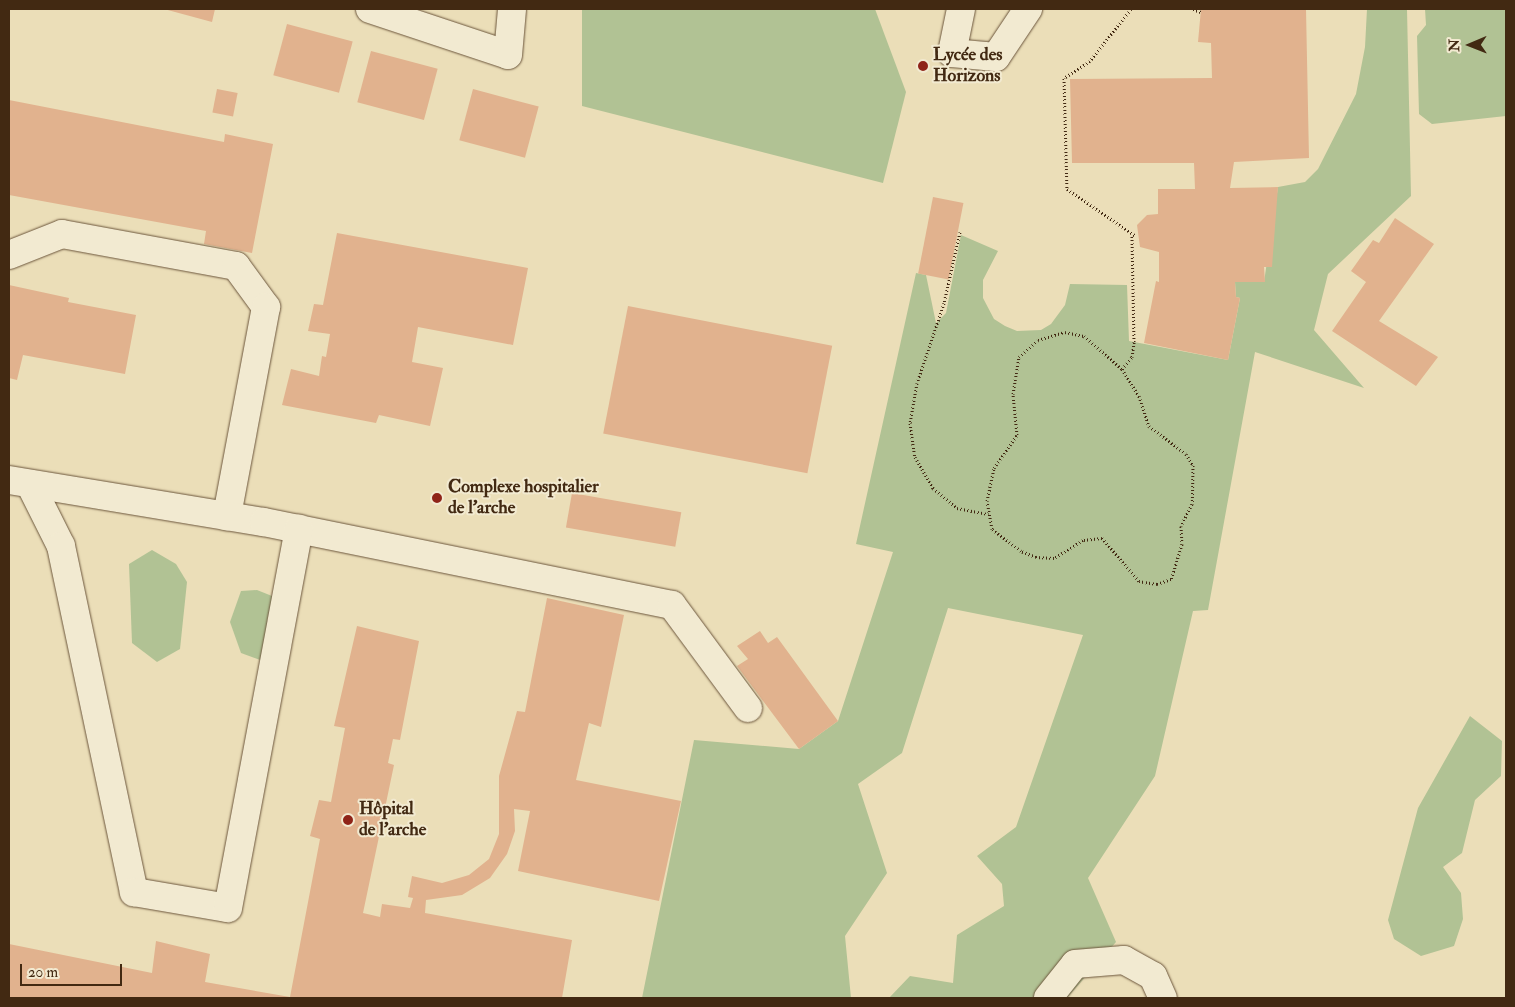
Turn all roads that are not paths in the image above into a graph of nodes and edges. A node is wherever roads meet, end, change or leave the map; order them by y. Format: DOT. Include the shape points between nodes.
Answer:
graph roads {
  1 [pos="370,9"];
  2 [pos="512,9"];
  3 [pos="961,9"];
  4 [pos="1028,9"];
  5 [pos="9,256"];
  6 [pos="19,482"];
  7 [pos="227,516"];
  8 [pos="299,529"];
  9 [pos="748,708"];
  10 [pos="1048,998"];
  11 [pos="1162,998"];
  1 -- 2 [label="street" via="508,56"];
  3 -- 4 [label="street" via="952,53 996,57"];
  5 -- 7 [label="street" via="62,234 236,266 266,307"];
  6 -- 7 [label="street"];
  6 -- 8 [label="street" via="61,546 134,892 228,908"];
  7 -- 8 [label="street"];
  8 -- 9 [label="street" via="672,605"];
  10 -- 11 [label="street" via="1075,964 1124,960 1153,976"];
}
